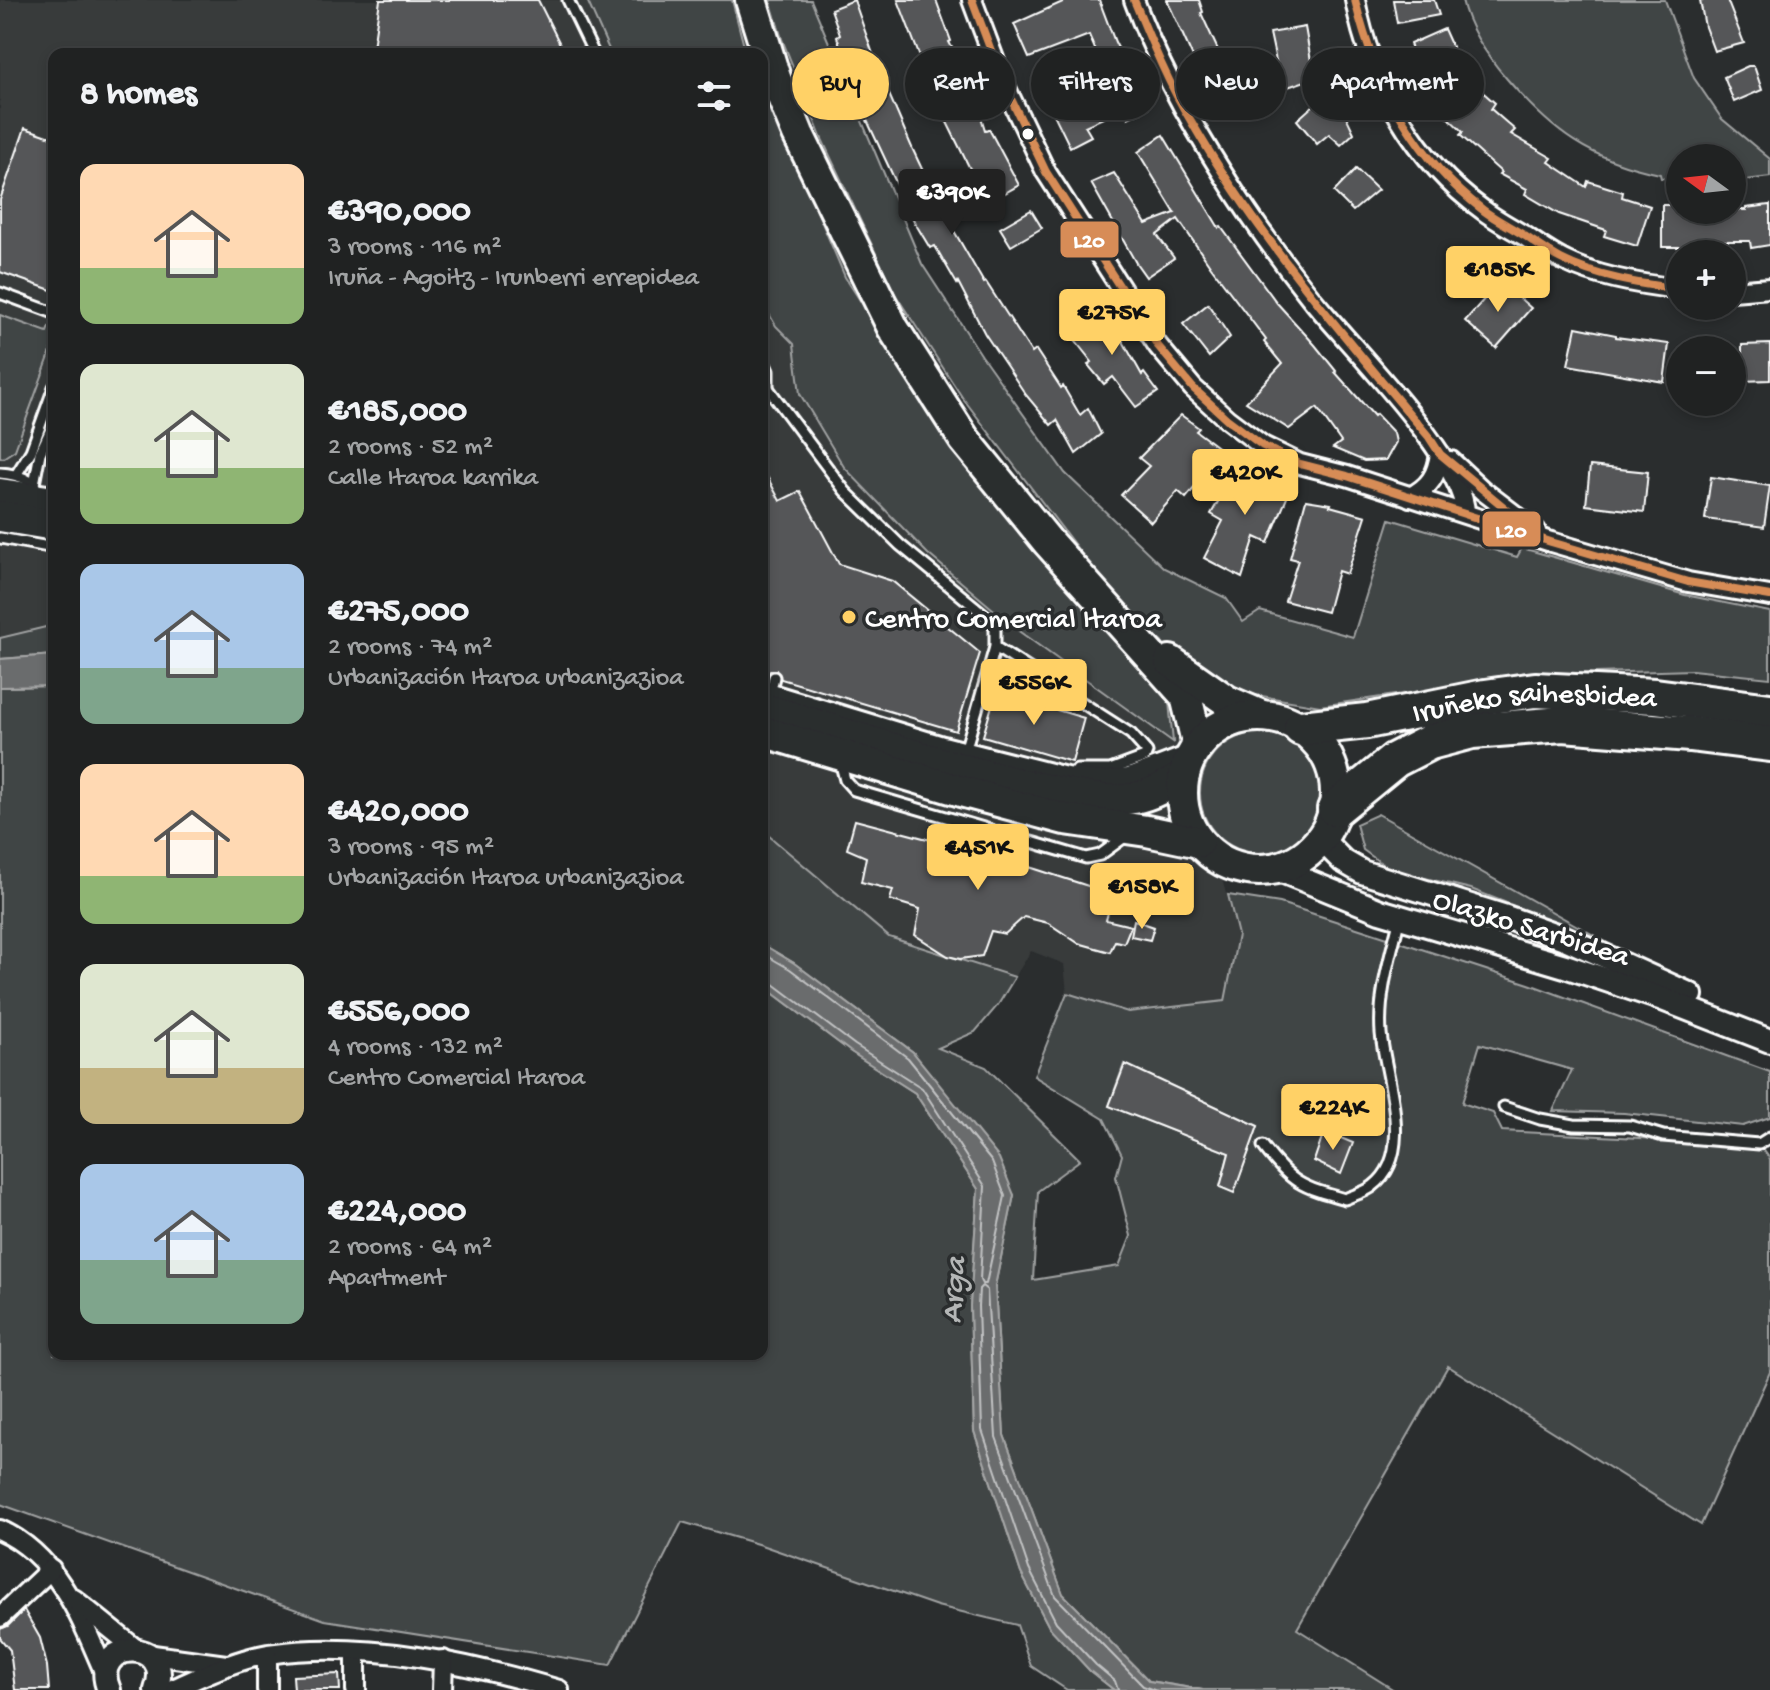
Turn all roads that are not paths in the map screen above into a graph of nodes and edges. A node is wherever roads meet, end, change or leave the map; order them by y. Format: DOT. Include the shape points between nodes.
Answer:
graph roads {
  1 [pos="568,0"];
  2 [pos="751,0"];
  3 [pos="972,0"];
  4 [pos="1134,0"];
  5 [pos="1355,0"];
  6 [pos="591,48"];
  7 [pos="766,48"];
  8 [pos="768,55"];
  9 [pos="1666,288"];
  10 [pos="1770,288"];
  11 [pos="1746,290"];
  12 [pos="0,293"];
  13 [pos="48,311"];
  14 [pos="768,389"];
  15 [pos="48,404"];
  16 [pos="48,436"];
  17 [pos="1440,454"];
  18 [pos="0,473"];
  19 [pos="8,484"];
  20 [pos="1410,497"];
  21 [pos="46,503"];
  22 [pos="1465,513"];
  23 [pos="0,516"];
  24 [pos="0,538"];
  25 [pos="1551,542"];
  26 [pos="48,547"];
  27 [pos="1770,596"];
  28 [pos="1132,636"];
  29 [pos="995,647"];
  30 [pos="768,692"];
  31 [pos="768,692"];
  32 [pos="1712,702"];
  33 [pos="1770,702"];
  34 [pos="1770,711"];
  35 [pos="1262,716"];
  36 [pos="1301,728"];
  37 [pos="768,733"];
  38 [pos="1770,744"];
  39 [pos="965,751"];
  40 [pos="1191,758"];
  41 [pos="1033,769"];
  42 [pos="1328,824"];
  43 [pos="1199,842"];
  44 [pos="1277,869"];
  45 [pos="1400,917"];
  46 [pos="1770,1038"];
  47 [pos="1504,1107"];
  48 [pos="1770,1137"];
  49 [pos="1263,1146"];
  50 [pos="0,1530"];
  51 [pos="51,1569"];
  52 [pos="68,1595"];
  53 [pos="0,1617"];
  54 [pos="142,1652"];
  55 [pos="356,1653"];
  56 [pos="267,1655"];
  57 [pos="443,1660"];
  58 [pos="226,1665"];
  59 [pos="519,1684"];
  60 [pos="107,1685"];
  61 [pos="156,1690"];
  62 [pos="171,1690"];
  63 [pos="267,1690"];
  64 [pos="356,1690"];
  65 [pos="442,1690"];
  66 [pos="559,1690"];
  1 -- 6 [label="lane"];
  2 -- 7 [label="main road"];
  3 -- 20 [label="street" via="1002,80 1046,172 1158,346 1193,388 1276,452"];
  4 -- 17 [label="street" via="1173,86 1223,174 1310,296"];
  5 -- 9 [label="street" via="1378,79 1398,115 1425,154 1482,209 1567,263"];
  8 -- 28 [label="main road" via="798,134 893,328 964,439"];
  10 -- 11 [label="street"];
  12 -- 13 [label="lane"];
  14 -- 29 [label="lane" via="845,491 900,545 991,620"];
  15 -- 19 [label="lane" via="31,451"];
  16 -- 21 [label="lane" via="40,453"];
  17 -- 20 [label="street" via="1434,478"];
  17 -- 22 [label="street" via="1461,490"];
  17 -- 25 [label="street"];
  18 -- 19 [label="lane"];
  19 -- 21 [label="main road"];
  20 -- 22 [label="street"];
  21 -- 23 [label="main road"];
  22 -- 25 [label="street"];
  24 -- 26 [label="lane"];
  25 -- 27 [label="street" via="1688,582"];
  28 -- 35 [label="main road" via="1227,701"];
  28 -- 40 [label="main road" via="1186,696"];
  29 -- 39 [label="lane"];
  29 -- 41 [label="lane" via="1131,734 1147,752 1110,770"];
  30 -- 40 [label="main road" via="1012,782 1077,795 1134,798 1160,790"];
  31 -- 39 [label="street"];
  32 -- 33 [label="highway"];
  32 -- 34 [label="highway, Iruñeko saihesbidea"];
  32 -- 36 [label="highway, Iruñeko saihesbidea" via="1535,690"];
  35 -- 36 [label="main road"];
  35 -- 40 [label="main road" via="1241,718 1205,737"];
  36 -- 42 [label="main road" via="1323,750 1335,778"];
  37 -- 43 [label="main road" via="1065,819"];
  38 -- 42 [label="highway, Iruñeko saihesbidea" via="1563,724 1472,731 1430,742 1395,760"];
  39 -- 41 [label="street"];
  40 -- 41 [label="street" via="1103,781"];
  40 -- 43 [label="main road" via="1181,798 1186,822"];
  42 -- 44 [label="main road" via="1302,858"];
  42 -- 46 [label="street, Olazko Sarbidea" via="1343,861 1362,872 1567,939 1753,1024"];
  43 -- 44 [label="main road" via="1234,866"];
  44 -- 45 [label="street, Olazko Sarbidea"];
  45 -- 46 [label="street, Olazko Sarbidea" via="1565,966"];
  45 -- 49 [label="lane" via="1381,1000 1395,1159 1374,1185 1345,1199 1307,1189 1280,1169"];
  47 -- 48 [label="lane" via="1540,1119 1630,1126 1663,1136 1759,1144"];
  50 -- 51 [label="street"];
  51 -- 52 [label="street"];
  51 -- 53 [label="street"];
  52 -- 54 [label="street"];
  52 -- 60 [label="street"];
  54 -- 58 [label="street"];
  54 -- 60 [label="street" via="120,1652 112,1658"];
  54 -- 61 [label="street" via="157,1666"];
  55 -- 56 [label="street"];
  55 -- 57 [label="street"];
  55 -- 64 [label="street"];
  56 -- 58 [label="street"];
  56 -- 63 [label="street"];
  57 -- 59 [label="street"];
  57 -- 65 [label="street"];
  58 -- 62 [label="street"];
  59 -- 66 [label="street"];
}
